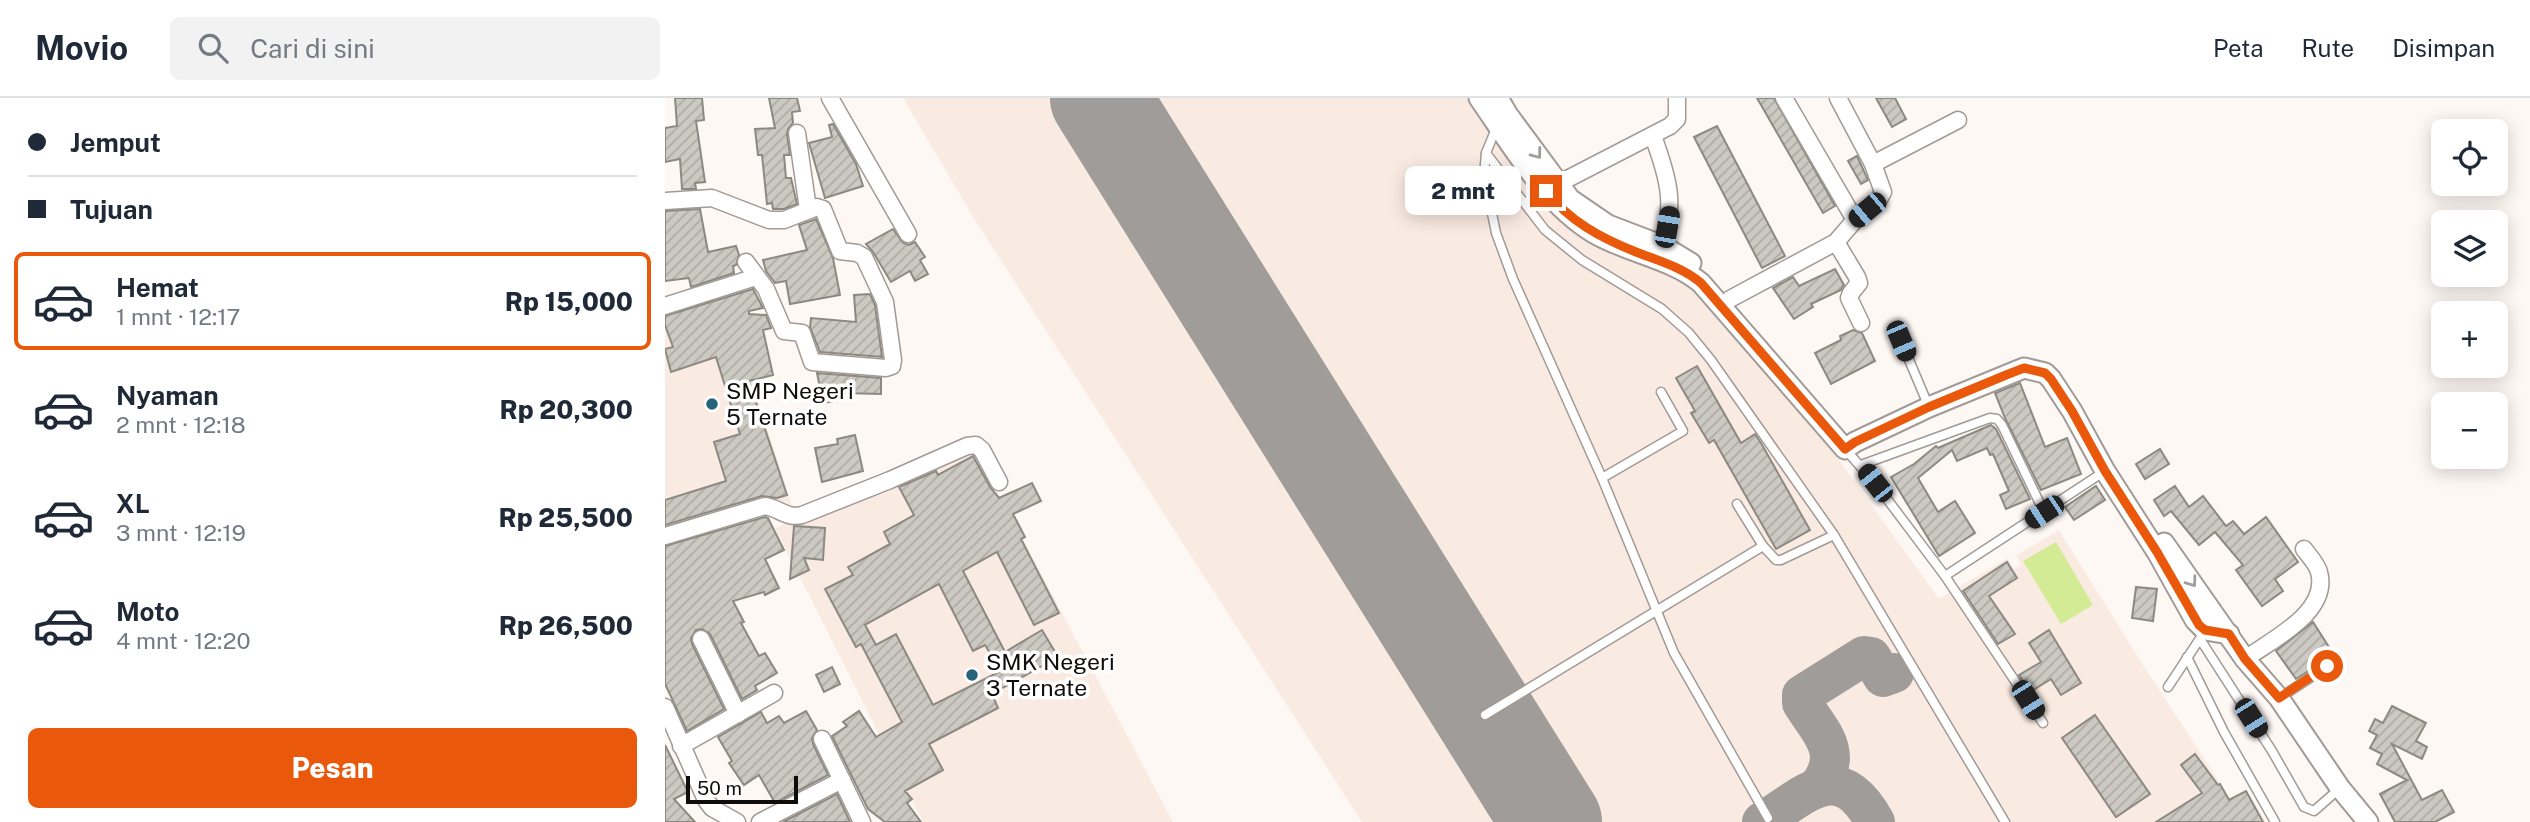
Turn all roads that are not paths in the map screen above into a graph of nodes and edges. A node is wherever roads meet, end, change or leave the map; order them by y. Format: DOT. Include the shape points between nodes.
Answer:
graph roads {
  1 [pos="830,98"];
  2 [pos="1479,98"];
  3 [pos="1677,98"];
  4 [pos="1784,98"];
  5 [pos="1838,98"];
  6 [pos="1501,112"];
  7 [pos="1958,120"];
  8 [pos="797,133"];
  9 [pos="1653,136"];
  10 [pos="1486,153"];
  11 [pos="1873,164"];
  12 [pos="1552,186"];
  13 [pos="665,201"];
  14 [pos="807,209"];
  15 [pos="1855,220"];
  16 [pos="908,234"];
  17 [pos="1836,242"];
  18 [pos="1661,253"];
  19 [pos="746,262"];
  20 [pos="756,277"];
  21 [pos="1730,299"];
  22 [pos="665,306"];
  23 [pos="1861,323"];
  24 [pos="1901,341"];
  25 [pos="1661,393"];
  26 [pos="1926,400"];
  27 [pos="1847,443"];
  28 [pos="1861,465"];
  29 [pos="2105,471"];
  30 [pos="1602,478"];
  31 [pos="999,482"];
  32 [pos="1737,504"];
  33 [pos="2044,512"];
  34 [pos="1834,535"];
  35 [pos="665,536"];
  36 [pos="1763,546"];
  37 [pos="2304,549"];
  38 [pos="1945,576"];
  39 [pos="1655,610"];
  40 [pos="2203,634"];
  41 [pos="2229,634"];
  42 [pos="701,639"];
  43 [pos="2187,657"];
  44 [pos="2245,659"];
  45 [pos="2327,666"];
  46 [pos="2168,687"];
  47 [pos="774,693"];
  48 [pos="2279,698"];
  49 [pos="665,708"];
  50 [pos="738,713"];
  51 [pos="1485,715"];
  52 [pos="2043,723"];
  53 [pos="668,727"];
  54 [pos="822,739"];
  55 [pos="681,746"];
  56 [pos="842,780"];
  57 [pos="2340,788"];
  58 [pos="1768,818"];
  59 [pos="737,822"];
  60 [pos="760,822"];
  61 [pos="862,822"];
  62 [pos="2005,822"];
  63 [pos="2275,822"];
  64 [pos="2368,822"];
  1 -- 16 [label="street"];
  2 -- 6 [label="street"];
  3 -- 9 [label="street" via="1677,119"];
  4 -- 15 [label="street"];
  5 -- 11 [label="street"];
  6 -- 10 [label="lane"];
  6 -- 12 [label="street"];
  7 -- 11 [label="street"];
  8 -- 14 [label="street"];
  9 -- 12 [label="street"];
  9 -- 18 [label="street" via="1670,195"];
  10 -- 30 [label="lane" via="1484,168 1496,233"];
  10 -- 34 [label="lane" via="1545,230 1689,333"];
  11 -- 15 [label="street" via="1883,192"];
  12 -- 18 [label="street" via="1608,225"];
  13 -- 14 [label="street" via="712,198 769,220 784,220"];
  14 -- 20 [label="street" via="823,209 840,251 864,257 884,302 892,366 811,362 802,333 784,331 767,289"];
  15 -- 17 [label="street"];
  17 -- 21 [label="street"];
  17 -- 23 [label="street" via="1859,283 1849,298"];
  18 -- 21 [label="street" via="1699,268"];
  18 -- 27 [label="street" via="1701,283"];
  19 -- 20 [label="street"];
  20 -- 22 [label="street"];
  21 -- 27 [label="street"];
  24 -- 26 [label="lane"];
  25 -- 30 [label="lane" via="1683,431"];
  26 -- 27 [label="street"];
  26 -- 41 [label="street, one-way" via="2027,358 2043,361 2056,372 2143,514"];
  27 -- 28 [label="lane"];
  27 -- 29 [label="street" via="2031,368 2051,379"];
  28 -- 33 [label="lane" via="1997,419"];
  28 -- 38 [label="lane"];
  29 -- 33 [label="lane"];
  29 -- 40 [label="street"];
  30 -- 39 [label="lane"];
  31 -- 35 [label="street" via="982,450 967,446 801,515 787,516 765,506"];
  32 -- 36 [label="lane"];
  33 -- 38 [label="lane"];
  34 -- 36 [label="lane" via="1781,560"];
  34 -- 62 [label="lane"];
  36 -- 39 [label="lane"];
  37 -- 44 [label="street" via="2319,569 2317,602"];
  38 -- 52 [label="lane"];
  39 -- 51 [label="lane"];
  39 -- 58 [label="lane"];
  40 -- 41 [label="street"];
  40 -- 43 [label="lane"];
  40 -- 57 [label="lane" via="2304,807 2319,809"];
  41 -- 44 [label="street"];
  42 -- 50 [label="street"];
  43 -- 46 [label="lane"];
  43 -- 63 [label="lane"];
  44 -- 48 [label="street"];
  45 -- 48 [label="lane"];
  47 -- 50 [label="street"];
  48 -- 57 [label="street"];
  49 -- 53 [label="street"];
  50 -- 55 [label="street"];
  53 -- 55 [label="street"];
  54 -- 56 [label="street"];
  55 -- 59 [label="street" via="706,800"];
  56 -- 60 [label="street"];
  56 -- 61 [label="street"];
  57 -- 64 [label="street"];
}
